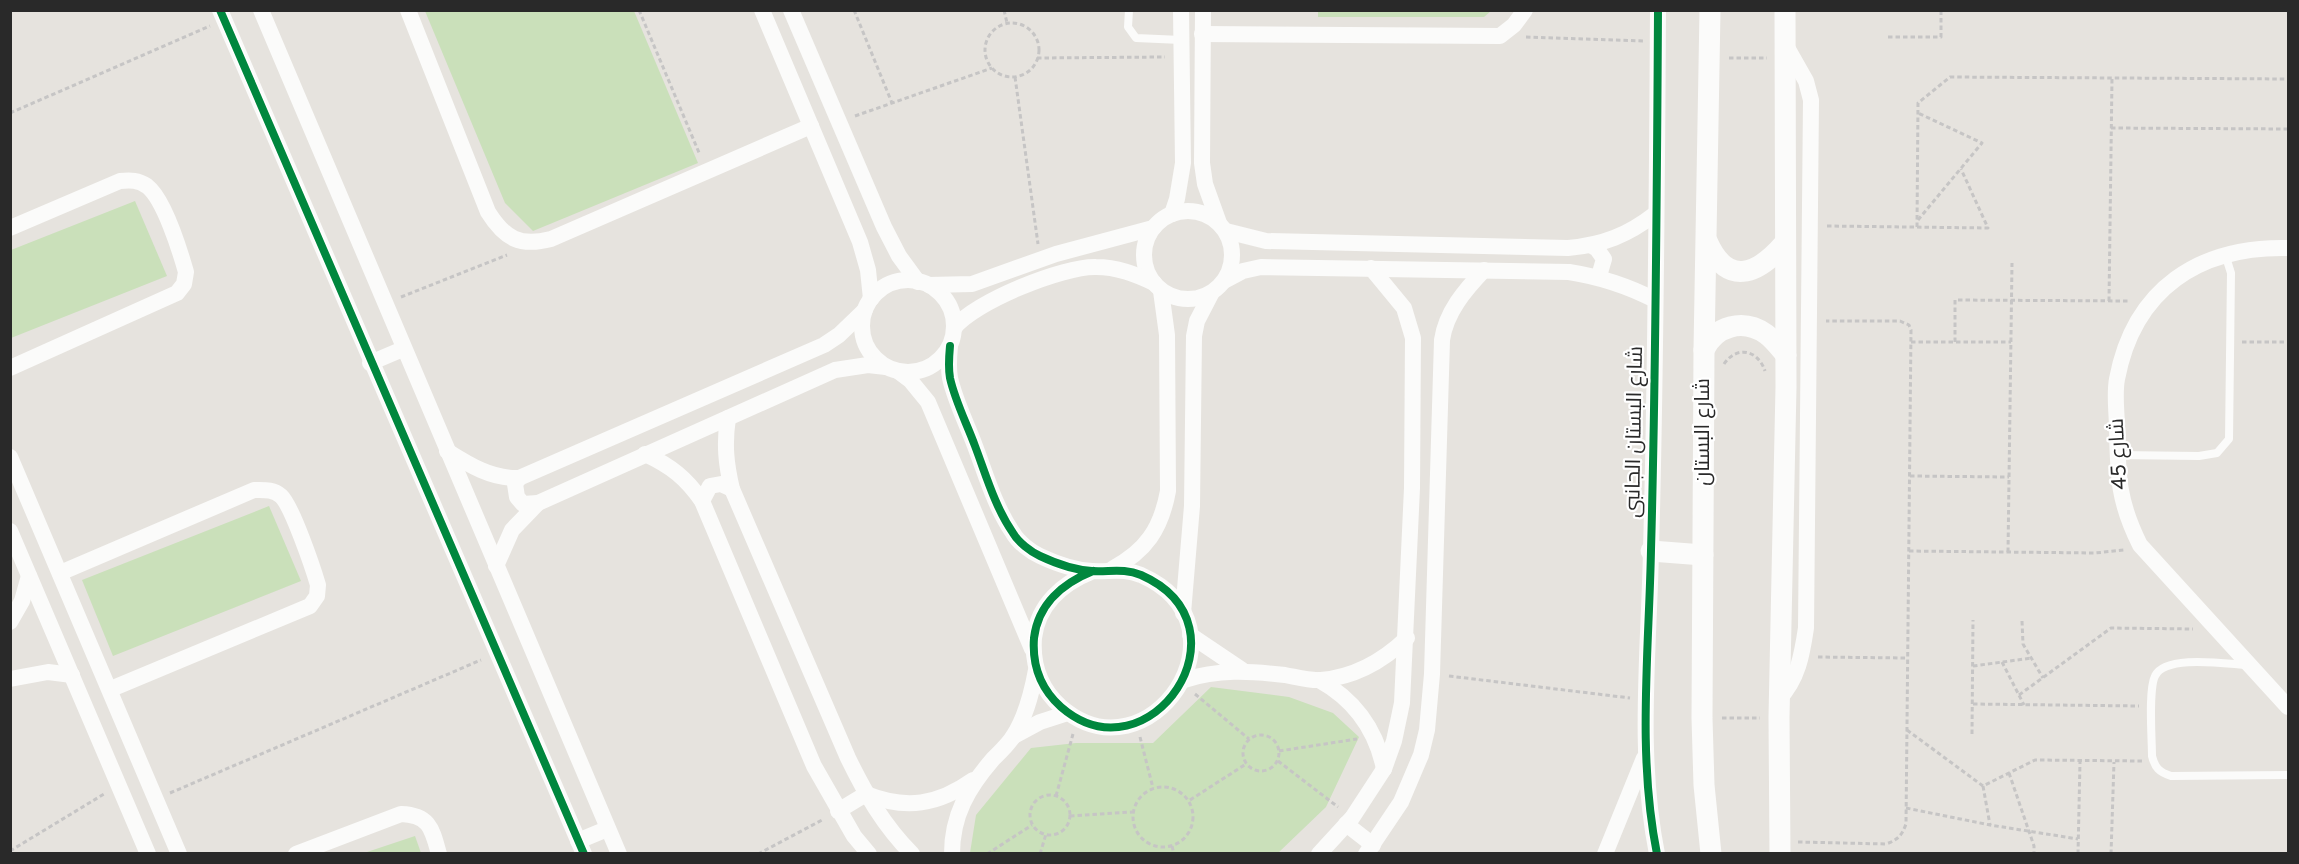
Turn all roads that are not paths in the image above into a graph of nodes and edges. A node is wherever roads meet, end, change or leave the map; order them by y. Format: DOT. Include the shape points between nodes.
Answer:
graph roads {
  1 [pos="261,10"];
  2 [pos="408,10"];
  3 [pos="762,10"];
  4 [pos="791,10"];
  5 [pos="1129,10"];
  6 [pos="1181,10"];
  7 [pos="1203,10"];
  8 [pos="1525,10"];
  9 [pos="1658,10"];
  10 [pos="1710,10"];
  11 [pos="1785,10"];
  12 [pos="222,15"];
  13 [pos="1202,34"];
  14 [pos="1181,49"];
  15 [pos="1785,51"];
  16 [pos="811,126"];
  17 [pos="1182,171"];
  18 [pos="1203,171"];
  19 [pos="1172,214"];
  20 [pos="1655,214"];
  21 [pos="1222,227"];
  22 [pos="10,228"];
  23 [pos="1153,228"];
  24 [pos="1706,238"];
  25 [pos="1266,241"];
  26 [pos="1784,244"];
  27 [pos="1592,246"];
  28 [pos="2289,248"];
  29 [pos="2225,253"];
  30 [pos="1265,267"];
  31 [pos="1371,268"];
  32 [pos="1484,270"];
  33 [pos="1599,276"];
  34 [pos="1226,280"];
  35 [pos="924,284"];
  36 [pos="1157,287"];
  37 [pos="1211,294"];
  38 [pos="1654,300"];
  39 [pos="868,304"];
  40 [pos="954,328"];
  41 [pos="1413,338"];
  42 [pos="1442,340"];
  43 [pos="950,346"];
  44 [pos="403,349"];
  45 [pos="1704,350"];
  46 [pos="1786,355"];
  47 [pos="370,363"];
  48 [pos="10,368"];
  49 [pos="892,369"];
  50 [pos="728,418"];
  51 [pos="447,451"];
  52 [pos="645,454"];
  53 [pos="2117,455"];
  54 [pos="10,457"];
  55 [pos="519,478"];
  56 [pos="16,484"];
  57 [pos="732,489"];
  58 [pos="702,501"];
  59 [pos="538,503"];
  60 [pos="10,531"];
  61 [pos="1651,551"];
  62 [pos="1703,555"];
  63 [pos="1409,564"];
  64 [pos="1434,565"];
  65 [pos="496,566"];
  66 [pos="1112,569"];
  67 [pos="1093,571"];
  68 [pos="60,573"];
  69 [pos="29,576"];
  70 [pos="1183,613"];
  71 [pos="10,622"];
  72 [pos="1190,635"];
  73 [pos="1407,638"];
  74 [pos="1033,651"];
  75 [pos="2249,665"];
  76 [pos="1036,670"];
  77 [pos="1243,670"];
  78 [pos="72,675"];
  79 [pos="10,679"];
  80 [pos="1319,680"];
  81 [pos="1183,682"];
  82 [pos="111,689"];
  83 [pos="2289,707"];
  84 [pos="1779,708"];
  85 [pos="1073,716"];
  86 [pos="1014,736"];
  87 [pos="1646,752"];
  88 [pos="1384,769"];
  89 [pos="2289,775"];
  90 [pos="979,776"];
  91 [pos="866,794"];
  92 [pos="838,811"];
  93 [pos="1349,821"];
  94 [pos="608,829"];
  95 [pos="581,847"];
  96 [pos="1780,847"];
  97 [pos="1370,849"];
  98 [pos="148,854"];
  99 [pos="179,854"];
  100 [pos="296,854"];
  101 [pos="439,854"];
  102 [pos="619,854"];
  103 [pos="869,854"];
  104 [pos="912,854"];
  105 [pos="952,854"];
  106 [pos="1319,854"];
  107 [pos="1605,854"];
  108 [pos="1657,854"];
  109 [pos="1711,854"];
  1 -- 44 [label="street"];
  2 -- 16 [label="street" via="488,212 508,237 521,243 551,239"];
  3 -- 16 [label="street"];
  4 -- 35 [label="street" via="888,235 899,256"];
  5 -- 14 [label="lane" via="1128,27 1136,38"];
  6 -- 14 [label="street"];
  7 -- 13 [label="street"];
  8 -- 13 [label="street" via="1500,36"];
  9 -- 20 [label="street, شارع البستان الجانبى"];
  10 -- 24 [label="street, شارع البستان"];
  11 -- 15 [label="street"];
  12 -- 47 [label="street"];
  13 -- 18 [label="street"];
  14 -- 17 [label="street"];
  15 -- 26 [label="street"];
  15 -- 84 [label="street" via="1806,81 1811,100 1810,225 1806,628 1802,657"];
  16 -- 39 [label="street" via="865,255"];
  17 -- 18 [label="street"];
  17 -- 19 [label="street"];
  18 -- 21 [label="street" via="1210,202"];
  19 -- 21 [label="street" via="1205,214"];
  19 -- 23 [label="street"];
  20 -- 27 [label="street" via="1636,229"];
  20 -- 38 [label="street, شارع البستان الجانبى"];
  21 -- 25 [label="street" via="1240,237"];
  21 -- 34 [label="street" via="1230,240 1233,261"];
  22 -- 48 [label="street" via="120,181 135,180 158,199 186,272 177,293"];
  23 -- 35 [label="street" via="1088,244 972,284"];
  23 -- 36 [label="street" via="1144,256"];
  24 -- 26 [label="street" via="1714,258 1728,270 1749,271 1769,262"];
  24 -- 45 [label="street, شارع البستان"];
  25 -- 27 [label="street"];
  25 -- 30 [label="street"];
  26 -- 46 [label="street"];
  27 -- 33 [label="street" via="1604,259"];
  28 -- 29 [label="street, شارع 45"];
  29 -- 53 [label="street, شارع 45" via="2184,271 2151,301 2127,338 2116,381"];
  29 -- 53 [label="lane" via="2230,266 2229,440 2217,453 2199,456"];
  30 -- 31 [label="street"];
  30 -- 34 [label="street" via="1243,271"];
  31 -- 32 [label="street"];
  31 -- 41 [label="street" via="1404,308"];
  32 -- 33 [label="street"];
  32 -- 42 [label="street" via="1452,310"];
  33 -- 38 [label="street"];
  34 -- 37 [label="street"];
  35 -- 39 [label="street" via="892,283"];
  35 -- 40 [label="street" via="948,303"];
  36 -- 37 [label="street" via="1170,296 1191,300"];
  36 -- 40 [label="street" via="1115,268 1074,269 974,309"];
  36 -- 66 [label="street" via="1167,335 1168,491 1158,530 1130,560"];
  37 -- 70 [label="street" via="1202,307 1194,336 1192,506"];
  38 -- 61 [label="street, شارع البستان الجانبى"];
  39 -- 49 [label="street" via="862,323 867,348"];
  39 -- 55 [label="street" via="824,345"];
  40 -- 43 [label="street"];
  41 -- 42 [label="street" via="1420,331 1431,329"];
  41 -- 63 [label="street"];
  42 -- 64 [label="street"];
  43 -- 49 [label="street" via="924,369"];
  43 -- 67 [label="street" via="953,389 1000,511 1014,536 1037,555 1064,567"];
  44 -- 47 [label="street"];
  44 -- 51 [label="street"];
  45 -- 46 [label="street" via="1711,336 1728,327 1748,327 1766,334"];
  45 -- 62 [label="street, شارع البستان"];
  46 -- 84 [label="street"];
  47 -- 95 [label="street"];
  49 -- 50 [label="street" via="868,365 835,370"];
  49 -- 74 [label="street" via="910,380 928,402"];
  50 -- 52 [label="street"];
  50 -- 57 [label="street" via="726,466"];
  51 -- 55 [label="street" via="486,473 505,479"];
  51 -- 65 [label="street"];
  52 -- 58 [label="street" via="688,480"];
  52 -- 59 [label="street"];
  53 -- 75 [label="street, شارع 45" via="2118,486 2126,517 2140,545"];
  54 -- 56 [label="street"];
  55 -- 59 [label="street" via="515,484 517,497 523,504"];
  56 -- 68 [label="street"];
  57 -- 58 [label="street" via="722,484 710,486"];
  57 -- 91 [label="street"];
  58 -- 92 [label="street" via="814,766"];
  59 -- 65 [label="street" via="512,530"];
  60 -- 69 [label="street"];
  61 -- 62 [label="street"];
  61 -- 87 [label="street, شارع البستان الجانبى"];
  62 -- 109 [label="street, شارع البستان" via="1702,718"];
  63 -- 64 [label="street"];
  63 -- 73 [label="street"];
  64 -- 97 [label="street" via="1427,730 1401,802"];
  65 -- 94 [label="street"];
  66 -- 67 [label="street"];
  66 -- 70 [label="street" via="1134,572 1154,581 1171,595"];
  67 -- 74 [label="street" via="1073,579 1043,609 1035,629"];
  68 -- 82 [label="street"];
  68 -- 82 [label="street" via="254,490 269,490 282,496 289,510 318,585 310,606"];
  69 -- 71 [label="street" via="22,602"];
  69 -- 78 [label="street"];
  70 -- 72 [label="street"];
  72 -- 77 [label="street"];
  72 -- 81 [label="street" via="1191,658"];
  73 -- 80 [label="street" via="1367,667"];
  73 -- 88 [label="street" via="1402,703"];
  74 -- 76 [label="street"];
  75 -- 83 [label="street, شارع 45"];
  75 -- 89 [label="lane" via="2163,666 2155,676 2152,706 2154,766 2171,776"];
  76 -- 85 [label="street" via="1049,694"];
  76 -- 86 [label="street" via="1028,704"];
  77 -- 80 [label="street"];
  77 -- 81 [label="street" via="1213,672"];
  78 -- 79 [label="street" via="48,672"];
  78 -- 98 [label="street"];
  80 -- 88 [label="street" via="1358,709 1375,736"];
  81 -- 85 [label="street" via="1155,714 1136,723 1096,725"];
  82 -- 99 [label="street"];
  84 -- 96 [label="street"];
  85 -- 86 [label="street" via="1040,722"];
  86 -- 90 [label="street"];
  87 -- 107 [label="street"];
  87 -- 108 [label="street, شارع البستان الجانبى"];
  88 -- 93 [label="street"];
  90 -- 91 [label="street" via="945,798 925,804 905,805"];
  90 -- 105 [label="street" via="958,811"];
  91 -- 92 [label="street"];
  91 -- 104 [label="street"];
  92 -- 103 [label="street"];
  93 -- 97 [label="street"];
  93 -- 106 [label="street"];
  94 -- 95 [label="street"];
  94 -- 102 [label="street"];
  100 -- 101 [label="street" via="400,814 416,814 428,822"];
}
